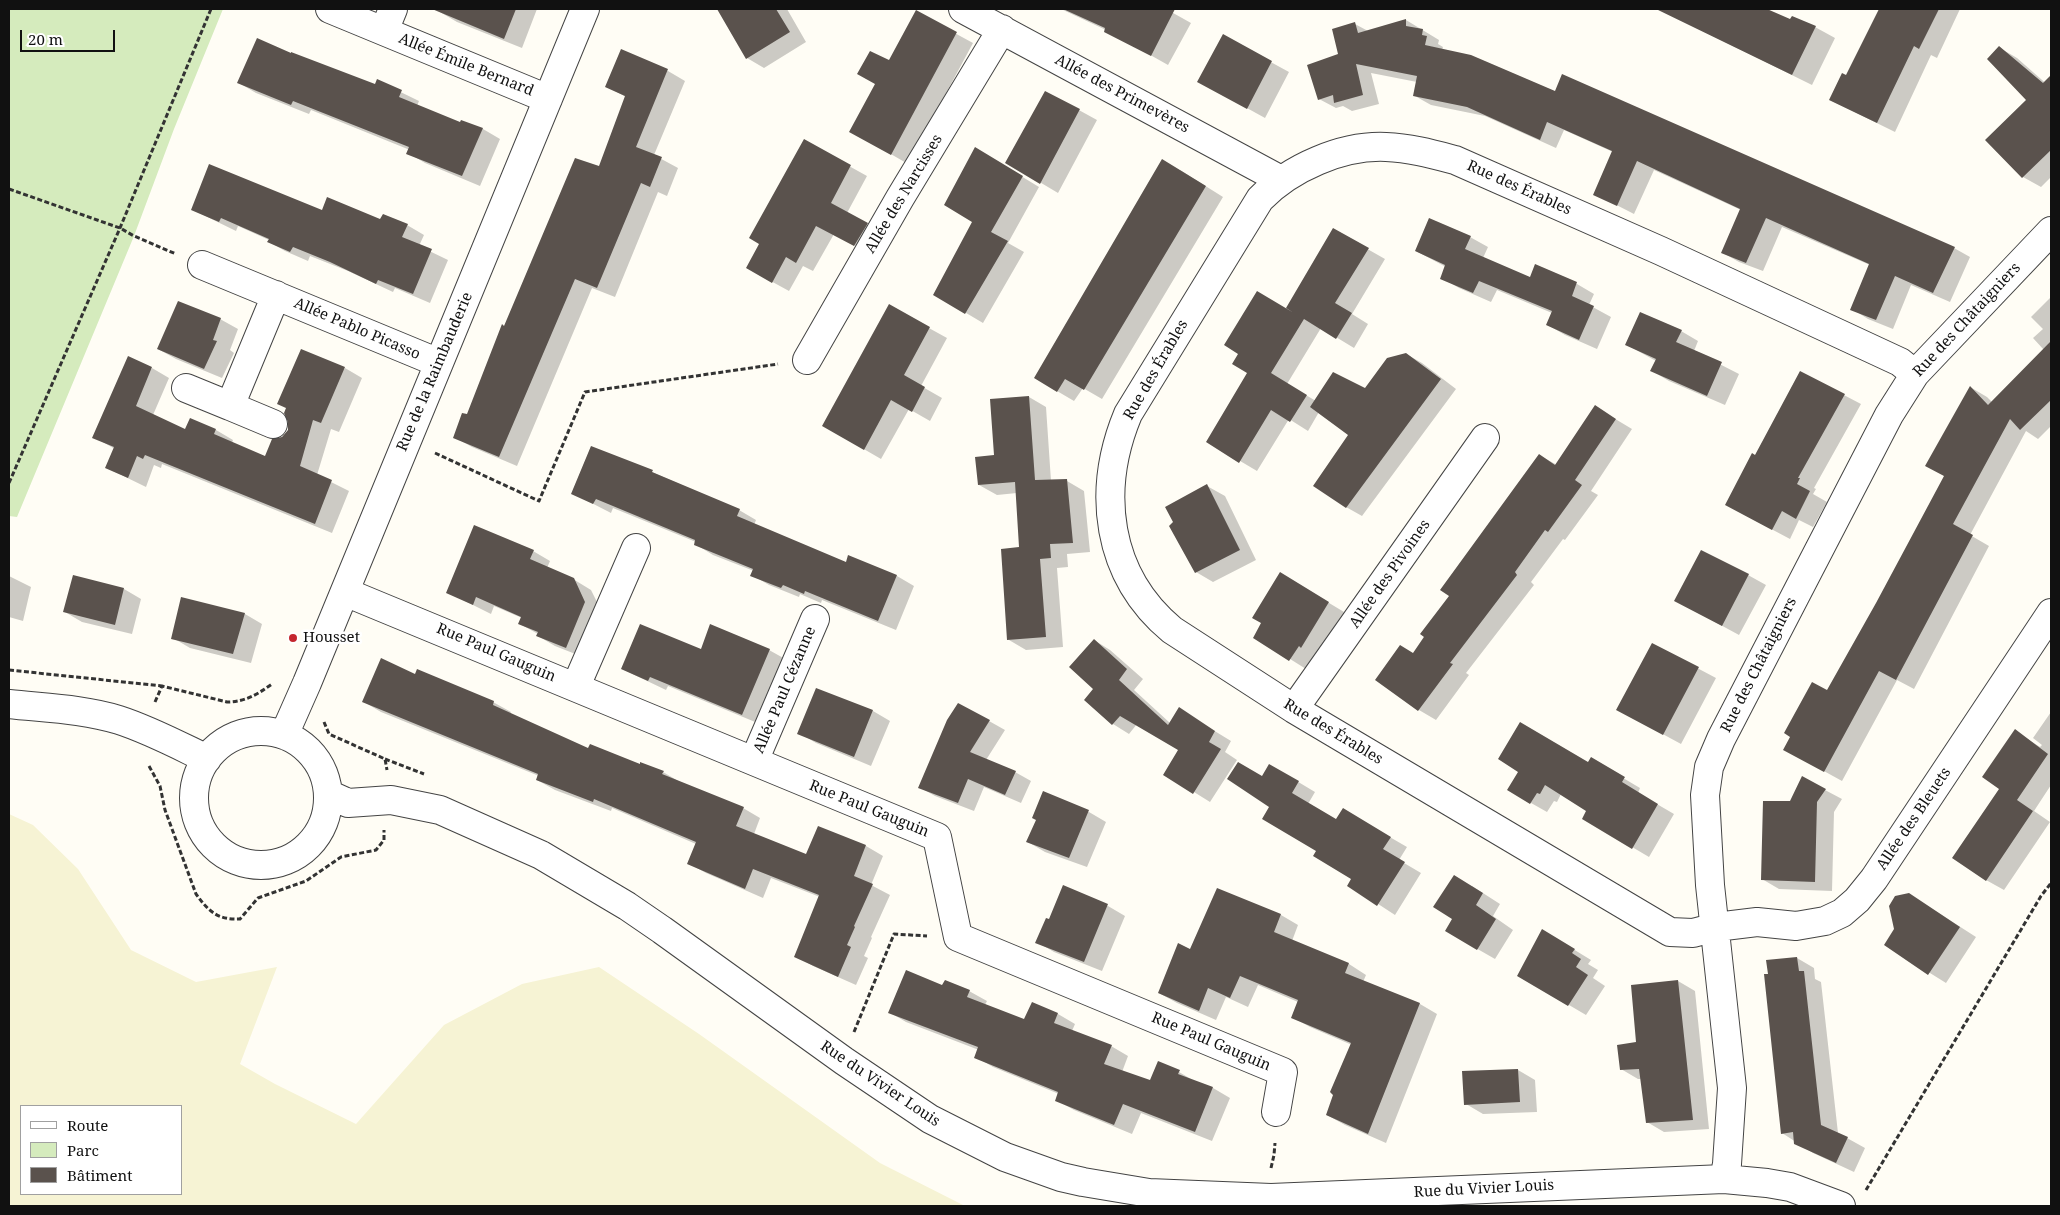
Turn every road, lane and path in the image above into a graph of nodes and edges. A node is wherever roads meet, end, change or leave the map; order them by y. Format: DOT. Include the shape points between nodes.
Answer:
graph roads {
  1 [pos="211,9"];
  2 [pos="330,9"];
  3 [pos="585,9"];
  4 [pos="964,9"];
  5 [pos="388,20"];
  6 [pos="1002,29"];
  7 [pos="548,99"];
  8 [pos="1281,180"];
  9 [pos="9,190"];
  10 [pos="120,228"];
  11 [pos="2051,231"];
  12 [pos="202,264"];
  13 [pos="276,295"];
  14 [pos="807,360"];
  15 [pos="439,363"];
  16 [pos="1915,374"];
  17 [pos="186,388"];
  18 [pos="230,406"];
  19 [pos="273,424"];
  20 [pos="1485,438"];
  21 [pos="407,440"];
  22 [pos="9,483"];
  23 [pos="636,548"];
  24 [pos="344,592"];
  25 [pos="2051,613"];
  26 [pos="815,619"];
  27 [pos="9,670"];
  28 [pos="307,683"];
  29 [pos="162,686"];
  30 [pos="576,686"];
  31 [pos="9,704"];
  32 [pos="1294,709"];
  33 [pos="143,728"];
  34 [pos="329,734"];
  35 [pos="284,735"];
  36 [pos="207,759"];
  37 [pos="385,759"];
  38 [pos="754,761"];
  39 [pos="142,762"];
  40 [pos="426,775"];
  41 [pos="328,794"];
  42 [pos="391,800"];
  43 [pos="2051,883"];
  44 [pos="1716,927"];
  45 [pos="958,937"];
  46 [pos="844,1061"];
  47 [pos="1276,1112"];
  48 [pos="1724,1179"];
  49 [pos="1865,1192"];
  50 [pos="1271,1198"];
  51 [pos="1365,1201"];
  52 [pos="1841,1206"];
  1 -- 10 [label="path"];
  2 -- 5 [label="street, Allée Émile Bernard"];
  3 -- 7 [label="street, Rue de la Raimbauderie"];
  4 -- 6 [label="street, Allée des Primevères"];
  5 -- 7 [label="street, Allée Émile Bernard"];
  6 -- 8 [label="street, Allée des Primevères"];
  6 -- 14 [label="street, Allée des Narcisses"];
  7 -- 15 [label="street, Rue de la Raimbauderie"];
  8 -- 16 [label="street, Rue des Érables" via="1315,163 1361,149 1386,147 1455,160 1882,353"];
  8 -- 32 [label="street, Rue des Érables" via="1260,199 1128,414 1114,456 1109,501 1115,538 1127,574 1162,622"];
  9 -- 10 [label="path"];
  10 -- 12 [label="path"];
  10 -- 22 [label="path"];
  11 -- 16 [label="street, Rue des Châtaigniers"];
  12 -- 13 [label="street, Allée Pablo Picasso"];
  13 -- 15 [label="street, Allée Pablo Picasso"];
  13 -- 18 [label="street, Allée Pablo Picasso"];
  14 -- 21 [label="path" via="585,392 539,501"];
  15 -- 21 [label="street, Rue de la Raimbauderie"];
  16 -- 44 [label="street, Rue des Châtaigniers" via="1889,415 1709,767 1705,795"];
  17 -- 18 [label="street"];
  18 -- 19 [label="street"];
  20 -- 32 [label="street, Allée des Pivoines"];
  21 -- 24 [label="street, Rue de la Raimbauderie"];
  23 -- 30 [label="street"];
  24 -- 28 [label="street, Rue de la Raimbauderie"];
  24 -- 30 [label="street, Rue Paul Gauguin"];
  25 -- 44 [label="street, Allée des Bleuets" via="1857,900 1842,913 1825,921 1796,926 1757,922"];
  26 -- 38 [label="street, Allée Paul Cézanne"];
  27 -- 29 [label="path"];
  28 -- 29 [label="path" via="281,679 238,702"];
  28 -- 35 [label="street, Rue de la Raimbauderie"];
  29 -- 33 [label="path"];
  30 -- 38 [label="street, Rue Paul Gauguin"];
  31 -- 33 [label="street" via="85,712"];
  32 -- 44 [label="street, Rue des Érables" via="1670,932 1694,932"];
  33 -- 36 [label="street"];
  34 -- 37 [label="path"];
  35 -- 36 [label="street" via="256,731 241,734 216,748"];
  35 -- 41 [label="street" via="298,742 319,764"];
  36 -- 41 [label="street" via="198,775 194,793 196,811 212,843 243,862 261,865 279,862 310,844 321,829 327,812"];
  37 -- 40 [label="path"];
  37 -- 42 [label="path"];
  38 -- 45 [label="street, Rue Paul Gauguin" via="937,837"];
  39 -- 42 [label="path" via="150,766 160,786 165,810 196,894 204,906 227,919 240,919 258,898 306,881 341,857 376,850 384,840 385,816"];
  41 -- 42 [label="street, Rue du Vivier Louis" via="348,803"];
  42 -- 46 [label="street, Rue du Vivier Louis" via="440,810 541,855 627,906"];
  43 -- 49 [label="path"];
  44 -- 48 [label="street, Rue des Châtaigniers" via="1732,1088 1728,1164"];
  45 -- 46 [label="path" via="894,934"];
  45 -- 47 [label="street, Rue Paul Gauguin" via="1283,1072"];
  46 -- 50 [label="street, Rue du Vivier Louis" via="901,1102 951,1131 1006,1157 1061,1177 1149,1193"];
  47 -- 50 [label="path" via="1270,1172"];
  48 -- 51 [label="street, Rue du Vivier Louis"];
  48 -- 52 [label="street, Rue du Vivier Louis" via="1790,1187"];
  50 -- 51 [label="street, Rue du Vivier Louis"];
}
